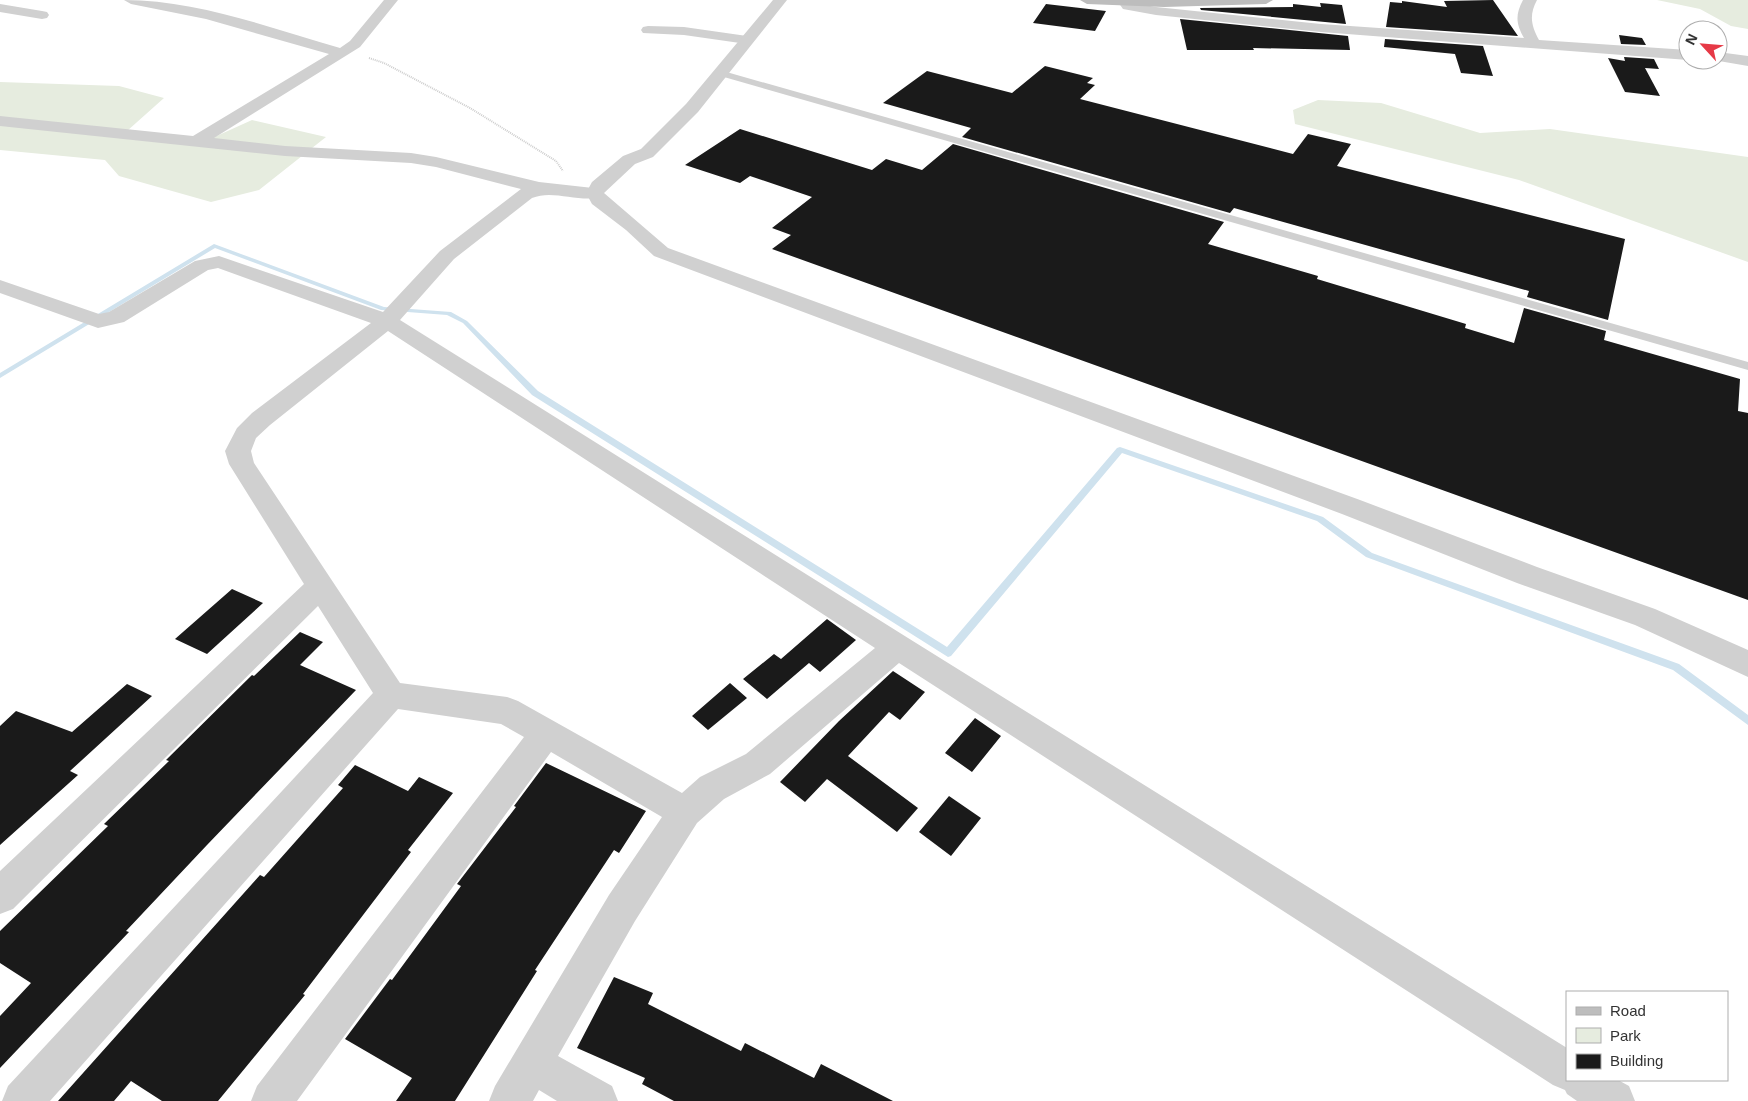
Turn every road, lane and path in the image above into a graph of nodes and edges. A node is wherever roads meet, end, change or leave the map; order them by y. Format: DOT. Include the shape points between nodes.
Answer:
graph roads {
  1 [pos="131,0"];
  2 [pos="391,0"];
  3 [pos="780,0"];
  4 [pos="1087,0"];
  5 [pos="1266,0"];
  6 [pos="1530,0"];
  7 [pos="1125,2"];
  8 [pos="0,8"];
  9 [pos="42,15"];
  10 [pos="648,30"];
  11 [pos="747,40"];
  12 [pos="1533,42"];
  13 [pos="342,53"];
  14 [pos="1678,54"];
  15 [pos="1728,58"];
  16 [pos="1748,61"];
  17 [pos="720,73"];
  18 [pos="0,121"];
  19 [pos="196,142"];
  20 [pos="539,188"];
  21 [pos="595,193"];
  22 [pos="0,286"];
  23 [pos="396,311"];
  24 [pos="1748,366"];
  25 [pos="320,585"];
  26 [pos="897,647"];
  27 [pos="1748,664"];
  28 [pos="391,695"];
  29 [pos="546,733"];
  30 [pos="685,812"];
  31 [pos="0,896"];
  32 [pos="532,1064"];
  33 [pos="1566,1070"];
  34 [pos="1582,1081"];
  35 [pos="23,1101"];
  36 [pos="272,1101"];
  37 [pos="510,1101"];
  38 [pos="597,1101"];
  39 [pos="1614,1101"];
  1 -- 13 [label="street" via="208,15"];
  2 -- 13 [label="street" via="355,44"];
  3 -- 11 [label="street"];
  4 -- 7 [label="main road"];
  5 -- 7 [label="main road"];
  6 -- 12 [label="street" via="1523,22"];
  7 -- 12 [label="street" via="1128,6 1156,11 1242,20"];
  8 -- 9 [label="street"];
  10 -- 11 [label="street" via="684,31"];
  11 -- 17 [label="street"];
  12 -- 14 [label="street"];
  13 -- 19 [label="street"];
  13 -- 21 [label="path" via="384,63 470,108 556,161 574,185"];
  15 -- 16 [label="street"];
  17 -- 21 [label="street" via="692,108 647,153 629,160"];
  17 -- 24 [label="lane"];
  18 -- 19 [label="street"];
  19 -- 20 [label="street" via="411,158"];
  20 -- 21 [label="street"];
  20 -- 23 [label="street" via="524,194 447,255"];
  21 -- 27 [label="street" via="599,200 661,252 1645,617"];
  22 -- 23 [label="street" via="94,319 116,317 202,265 219,262"];
  23 -- 25 [label="street" via="261,419 246,434 238,451 242,464"];
  23 -- 26 [label="street"];
  25 -- 28 [label="street"];
  25 -- 31 [label="street"];
  26 -- 30 [label="street" via="758,764 712,788"];
  26 -- 33 [label="street"];
  28 -- 29 [label="street" via="507,710"];
  28 -- 35 [label="street"];
  29 -- 30 [label="street"];
  29 -- 36 [label="street"];
  30 -- 32 [label="street" via="622,908"];
  32 -- 37 [label="street"];
  32 -- 38 [label="street"];
  34 -- 39 [label="street"];
}
